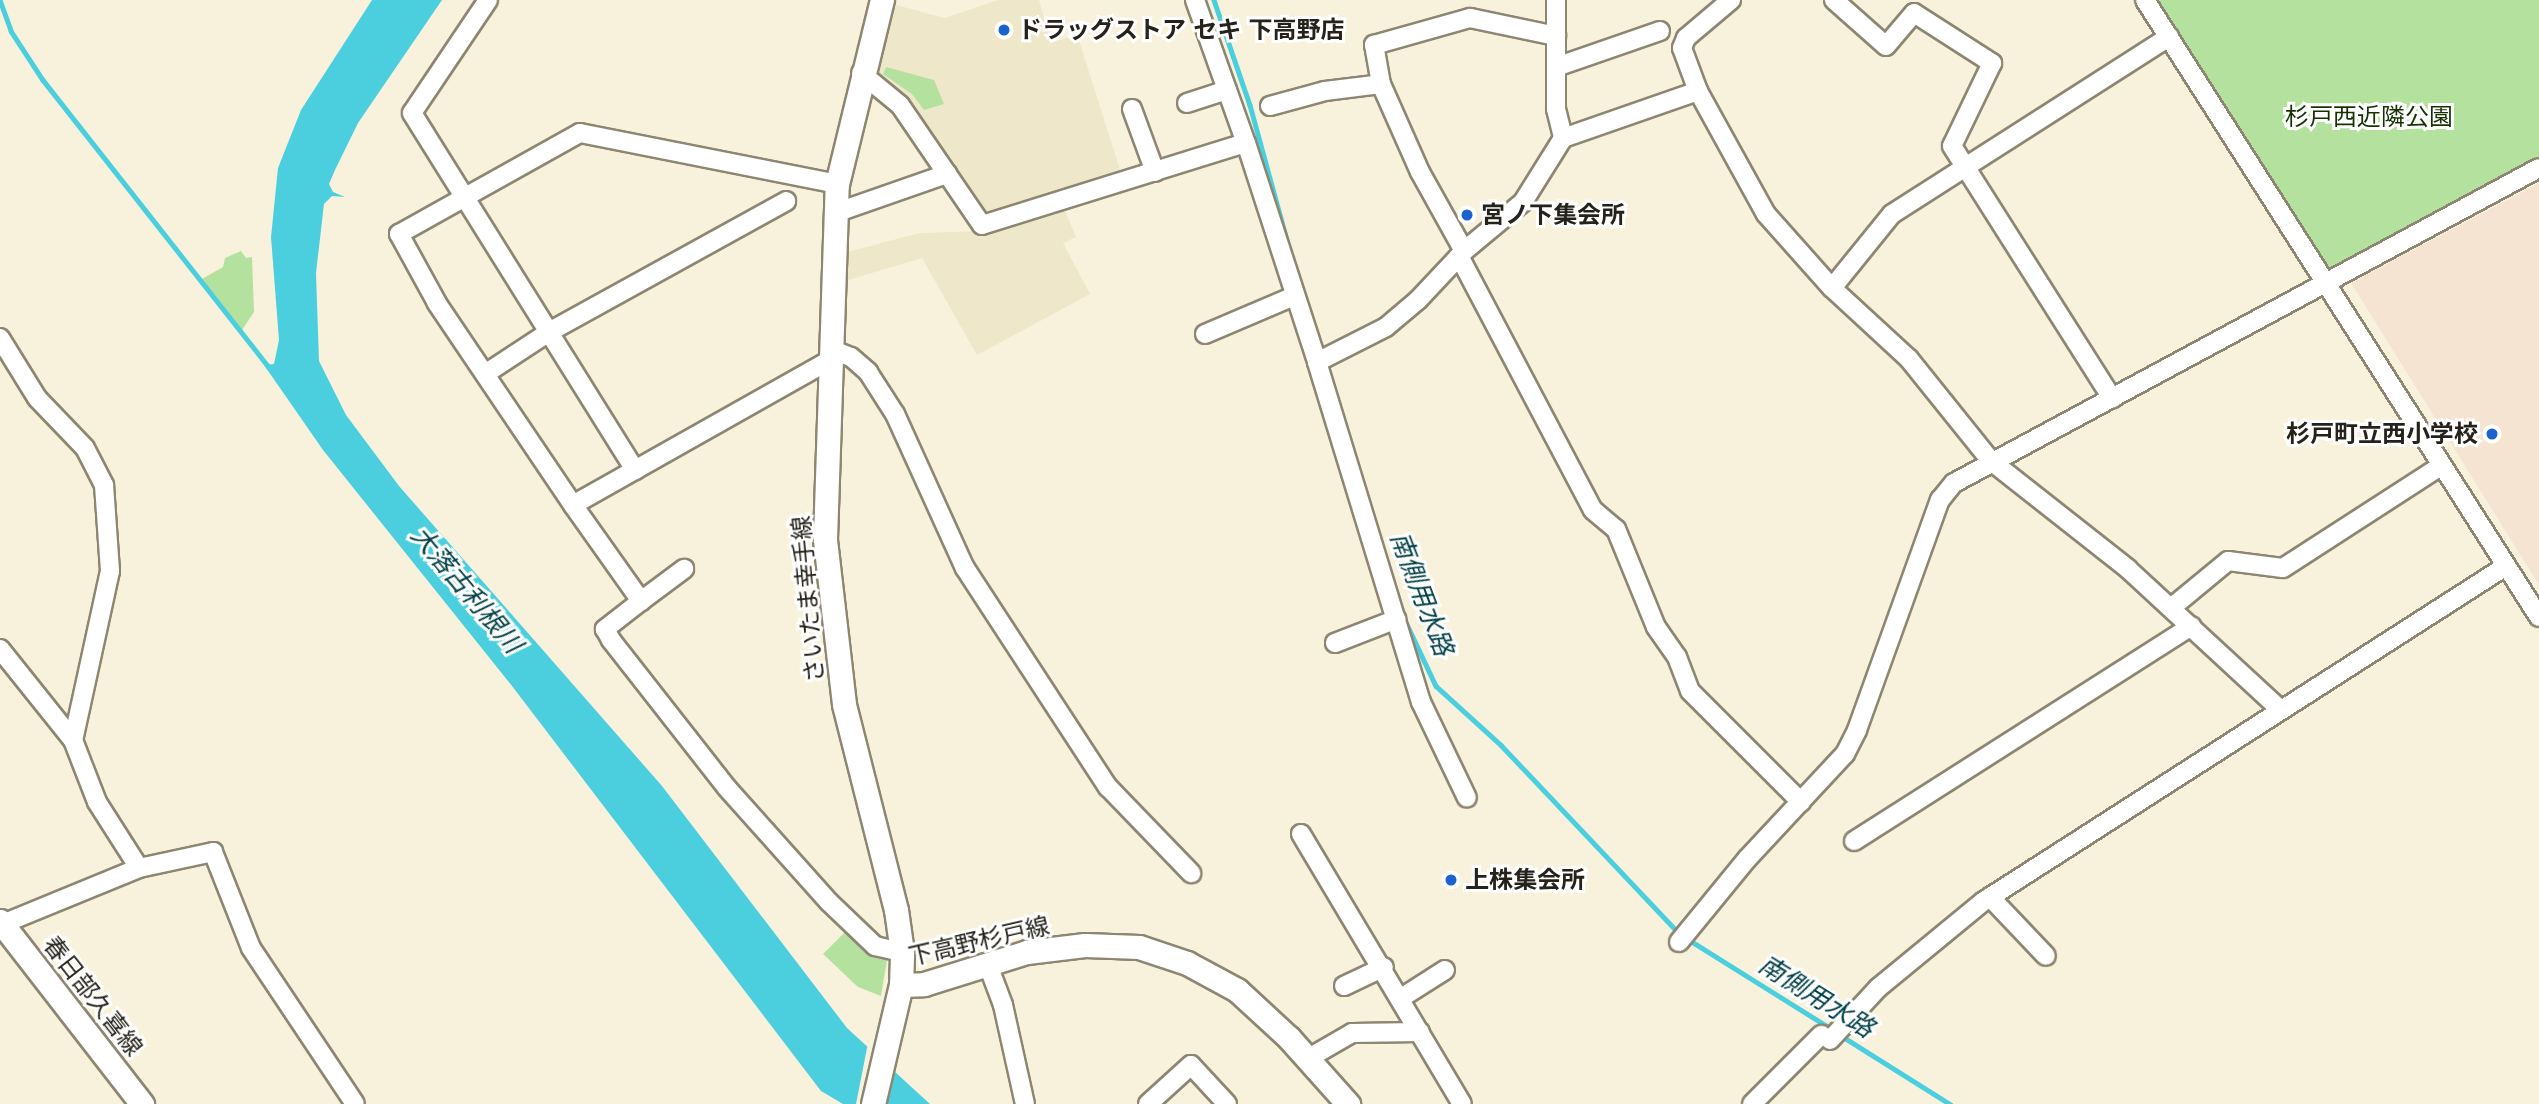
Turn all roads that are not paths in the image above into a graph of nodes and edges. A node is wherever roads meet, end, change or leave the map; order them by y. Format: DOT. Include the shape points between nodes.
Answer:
graph roads {
  1 [pos="488,0"];
  2 [pos="882,0"];
  3 [pos="1195,0"];
  4 [pos="1556,0"];
  5 [pos="1731,0"];
  6 [pos="1834,0"];
  7 [pos="2145,0"];
  8 [pos="1660,31"];
  9 [pos="1556,36"];
  10 [pos="2169,37"];
  11 [pos="1556,66"];
  12 [pos="861,73"];
  13 [pos="1381,84"];
  14 [pos="1227,90"];
  15 [pos="1698,91"];
  16 [pos="1187,103"];
  17 [pos="1270,106"];
  18 [pos="1132,109"];
  19 [pos="1563,138"];
  20 [pos="1246,143"];
  21 [pos="1966,167"];
  22 [pos="2539,168"];
  23 [pos="1155,172"];
  24 [pos="947,174"];
  25 [pos="837,184"];
  26 [pos="465,197"];
  27 [pos="786,201"];
  28 [pos="835,213"];
  29 [pos="1461,253"];
  30 [pos="2325,281"];
  31 [pos="1832,288"];
  32 [pos="1294,296"];
  33 [pos="550,332"];
  34 [pos="1205,334"];
  35 [pos="0,338"];
  36 [pos="830,354"];
  37 [pos="1317,362"];
  38 [pos="485,374"];
  39 [pos="2112,398"];
  40 [pos="1991,461"];
  41 [pos="2442,465"];
  42 [pos="635,470"];
  43 [pos="573,505"];
  44 [pos="2506,566"];
  45 [pos="684,569"];
  46 [pos="641,601"];
  47 [pos="2171,608"];
  48 [pos="2539,617"];
  49 [pos="1397,619"];
  50 [pos="2190,626"];
  51 [pos="1335,643"];
  52 [pos="0,649"];
  53 [pos="2281,710"];
  54 [pos="73,740"];
  55 [pos="1467,799"];
  56 [pos="1801,802"];
  57 [pos="1301,834"];
  58 [pos="1854,841"];
  59 [pos="139,869"];
  60 [pos="1191,873"];
  61 [pos="1990,897"];
  62 [pos="1,923"];
  63 [pos="1679,942"];
  64 [pos="902,952"];
  65 [pos="2046,956"];
  66 [pos="988,965"];
  67 [pos="1384,967"];
  68 [pos="1445,970"];
  69 [pos="901,985"];
  70 [pos="1344,986"];
  71 [pos="1401,998"];
  72 [pos="1420,1032"];
  73 [pos="1307,1059"];
  74 [pos="1337,1100"];
  75 [pos="142,1104"];
  76 [pos="355,1104"];
  77 [pos="873,1104"];
  78 [pos="1025,1104"];
  79 [pos="1148,1104"];
  80 [pos="1227,1104"];
  81 [pos="1462,1104"];
  82 [pos="1752,1104"];
  1 -- 26 [label="street" via="412,113"];
  2 -- 12 [label="main road, さいたま幸手線"];
  3 -- 14 [label="street"];
  4 -- 9 [label="street"];
  5 -- 15 [label="street" via="1686,38 1682,48"];
  6 -- 21 [label="street" via="1886,46 1914,13 1992,63 1952,146"];
  7 -- 10 [label="street"];
  8 -- 11 [label="street"];
  9 -- 11 [label="street"];
  9 -- 13 [label="street" via="1470,18 1374,45"];
  10 -- 21 [label="street"];
  10 -- 30 [label="street"];
  11 -- 19 [label="street" via="1556,109"];
  12 -- 24 [label="street" via="900,105"];
  12 -- 25 [label="main road, さいたま幸手線"];
  13 -- 17 [label="street" via="1325,91"];
  13 -- 29 [label="street"];
  14 -- 16 [label="street"];
  14 -- 20 [label="street"];
  15 -- 19 [label="street"];
  15 -- 31 [label="street" via="1766,214"];
  18 -- 23 [label="street"];
  19 -- 29 [label="street" via="1523,202"];
  20 -- 23 [label="street"];
  20 -- 32 [label="street"];
  21 -- 31 [label="street" via="1892,214"];
  21 -- 39 [label="street"];
  22 -- 30 [label="street"];
  23 -- 24 [label="street" via="982,225"];
  24 -- 28 [label="street"];
  25 -- 26 [label="street" via="580,133"];
  25 -- 28 [label="main road, さいたま幸手線"];
  26 -- 33 [label="street"];
  26 -- 38 [label="street" via="399,234 437,303"];
  27 -- 33 [label="street"];
  28 -- 36 [label="main road, さいたま幸手線"];
  29 -- 37 [label="street" via="1387,327"];
  29 -- 56 [label="street" via="1593,510 1616,529 1656,627 1676,657 1690,691"];
  30 -- 39 [label="street" via="2305,298"];
  30 -- 41 [label="street"];
  31 -- 40 [label="street" via="1909,359"];
  32 -- 34 [label="street"];
  32 -- 37 [label="street"];
  33 -- 38 [label="street"];
  33 -- 42 [label="street"];
  35 -- 54 [label="street" via="37,398 85,448 104,485 110,571 92,670"];
  36 -- 42 [label="street"];
  36 -- 60 [label="street" via="851,357 867,372 895,414 965,568 1108,787"];
  36 -- 64 [label="main road, さいたま幸手線" via="825,539 834,625 844,704 896,910"];
  37 -- 49 [label="street"];
  38 -- 43 [label="street"];
  39 -- 40 [label="street"];
  40 -- 47 [label="street"];
  40 -- 56 [label="street" via="1954,483 1940,500 1857,730 1844,754"];
  41 -- 44 [label="street"];
  41 -- 47 [label="street" via="2283,568 2228,561"];
  42 -- 43 [label="street"];
  43 -- 46 [label="street"];
  44 -- 48 [label="street"];
  44 -- 53 [label="street"];
  45 -- 46 [label="street"];
  46 -- 64 [label="street" via="605,629 611,640 727,788 828,902 875,946"];
  47 -- 50 [label="street"];
  49 -- 51 [label="street"];
  49 -- 55 [label="street" via="1421,702"];
  50 -- 53 [label="street"];
  50 -- 58 [label="street"];
  52 -- 54 [label="street"];
  53 -- 61 [label="street"];
  54 -- 59 [label="street" via="97,802"];
  56 -- 63 [label="street"];
  57 -- 67 [label="street"];
  59 -- 62 [label="street"];
  59 -- 76 [label="street" via="213,852 251,948"];
  61 -- 65 [label="street"];
  61 -- 82 [label="street" via="1878,988"];
  62 -- 75 [label="main road, 春日部久喜線"];
  64 -- 69 [label="main road, さいたま幸手線"];
  66 -- 69 [label="main road, 下高野杉戸線" via="924,984"];
  66 -- 73 [label="main road, 下高野杉戸線" via="1027,952 1086,945 1139,947 1187,963 1237,990"];
  66 -- 78 [label="street" via="1003,1005"];
  67 -- 70 [label="street"];
  67 -- 71 [label="street"];
  68 -- 71 [label="street"];
  69 -- 77 [label="main road, さいたま幸手線"];
  71 -- 72 [label="street"];
  72 -- 73 [label="street" via="1352,1033"];
  72 -- 81 [label="street"];
  73 -- 74 [label="main road, 下高野杉戸線"];
  79 -- 80 [label="street" via="1191,1065"];
}
